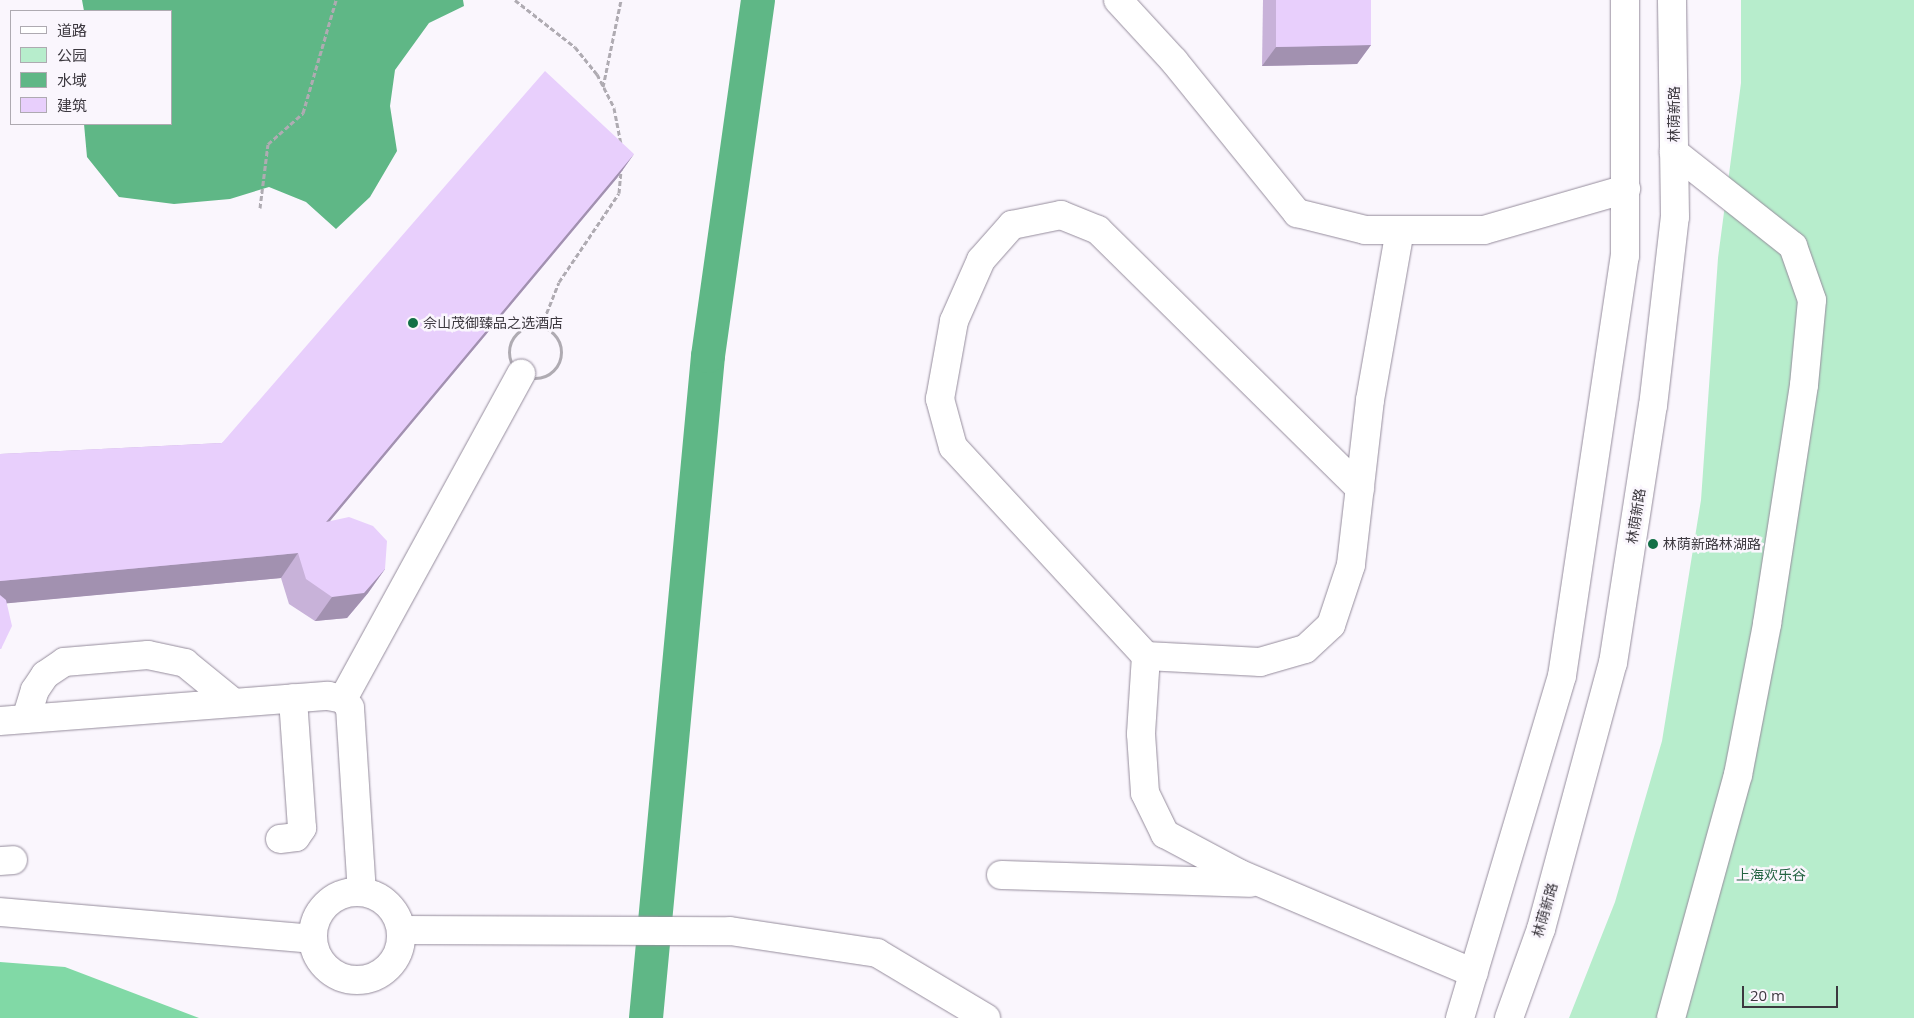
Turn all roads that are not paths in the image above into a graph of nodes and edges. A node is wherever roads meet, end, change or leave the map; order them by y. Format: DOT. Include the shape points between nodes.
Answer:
graph roads {
  1 [pos="1119,0"];
  2 [pos="1624,0"];
  3 [pos="1672,0"];
  4 [pos="1674,152"];
  5 [pos="1626,189"];
  6 [pos="1400,230"];
  7 [pos="521,374"];
  8 [pos="1360,488"];
  9 [pos="1146,656"];
  10 [pos="293,698"];
  11 [pos="343,699"];
  12 [pos="234,703"];
  13 [pos="13,720"];
  14 [pos="280,839"];
  15 [pos="1001,875"];
  16 [pos="1261,883"];
  17 [pos="362,892"];
  18 [pos="0,912"];
  19 [pos="401,930"];
  20 [pos="312,939"];
  21 [pos="1474,973"];
  22 [pos="986,1018"];
  23 [pos="1460,1018"];
  24 [pos="1509,1018"];
  25 [pos="1671,1018"];
  1 -- 6 [label="main road" via="1297,213 1364,230"];
  2 -- 5 [label="main road"];
  3 -- 4 [label="main road, 林荫新路"];
  4 -- 24 [label="main road, 林荫新路" via="1675,217 1655,386 1613,663 1541,928"];
  4 -- 25 [label="main road" via="1794,246 1812,300 1804,385 1768,615 1738,775"];
  5 -- 6 [label="main road" via="1484,230"];
  5 -- 21 [label="main road" via="1625,256 1562,676"];
  6 -- 8 [label="main road"];
  7 -- 11 [label="main road"];
  8 -- 9 [label="main road" via="1351,565 1331,625 1305,649 1260,662"];
  8 -- 9 [label="main road" via="1098,230 1061,215 1012,224 980,260 954,321 940,399 953,447"];
  9 -- 16 [label="main road" via="1141,734 1145,793 1165,834"];
  10 -- 11 [label="main road"];
  10 -- 12 [label="main road"];
  10 -- 14 [label="main road" via="302,828 296,838"];
  11 -- 17 [label="main road" via="350,708"];
  12 -- 13 [label="main road"];
  12 -- 13 [label="main road" via="184,663 148,655 64,662 45,674"];
  15 -- 16 [label="main road"];
  16 -- 21 [label="main road"];
  17 -- 19 [label="main road" via="389,905"];
  17 -- 20 [label="main road" via="332,899 314,924"];
  18 -- 20 [label="main road"];
  19 -- 20 [label="main road" via="401,944 393,962 364,980 337,976 324,967"];
  19 -- 22 [label="main road" via="730,931 877,953"];
  21 -- 23 [label="main road"];
}
